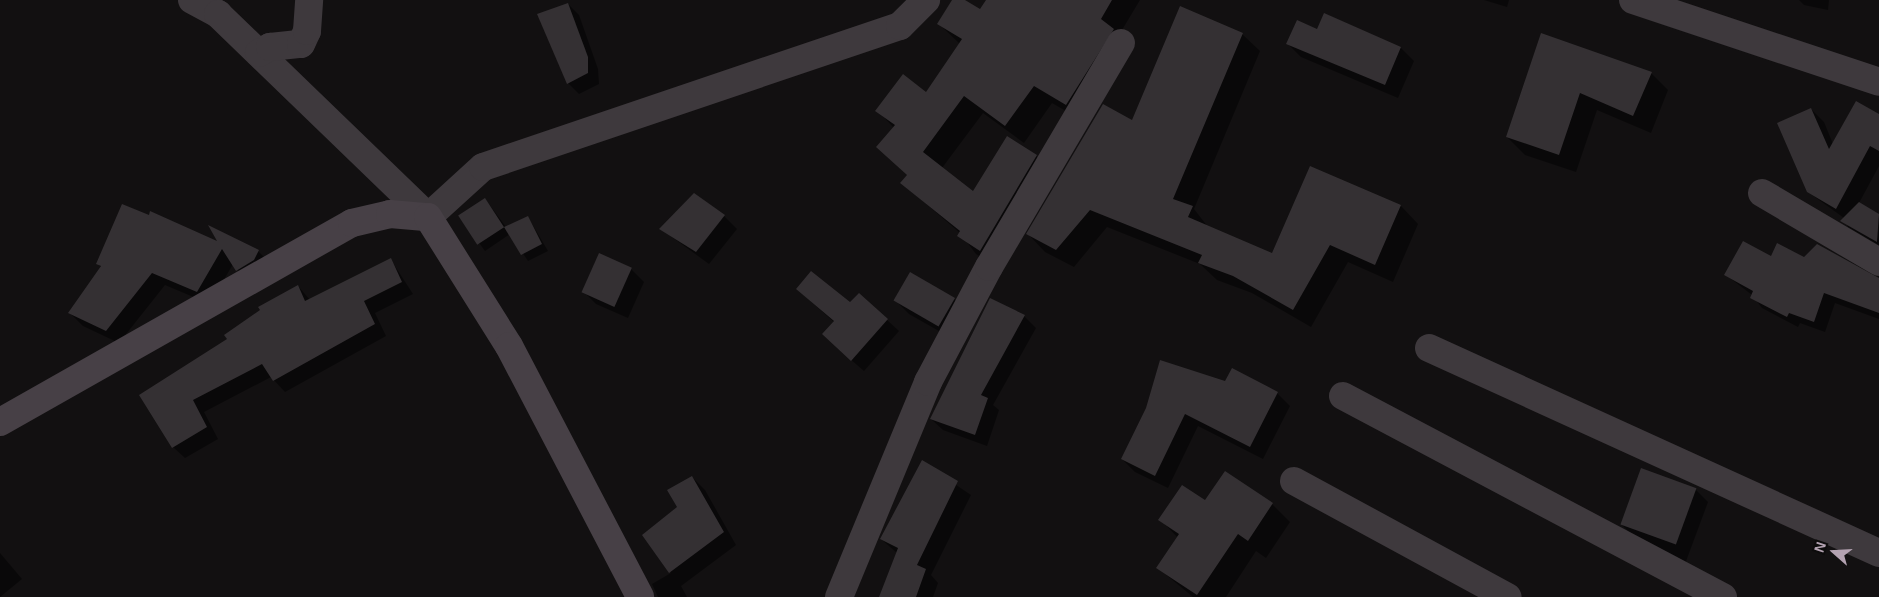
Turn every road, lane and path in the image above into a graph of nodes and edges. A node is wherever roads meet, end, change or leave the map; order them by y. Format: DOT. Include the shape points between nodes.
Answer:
graph roads {
  1 [pos="192,0"];
  2 [pos="309,0"];
  3 [pos="926,0"];
  4 [pos="1633,0"];
  5 [pos="1121,43"];
  6 [pos="259,53"];
  7 [pos="1879,82"];
  8 [pos="1762,192"];
  9 [pos="428,217"];
  10 [pos="1879,262"];
  11 [pos="1429,348"];
  12 [pos="1343,396"];
  13 [pos="0,422"];
  14 [pos="1294,481"];
  15 [pos="1879,553"];
  16 [pos="640,597"];
  17 [pos="839,597"];
  18 [pos="1508,597"];
  19 [pos="1724,597"];
  1 -- 6 [label="street" via="218,14"];
  2 -- 6 [label="street" via="307,30 301,44 270,46"];
  3 -- 9 [label="street" via="900,26 483,167"];
  4 -- 7 [label="street"];
  5 -- 17 [label="street" via="989,267 928,382"];
  6 -- 9 [label="street"];
  8 -- 10 [label="street"];
  9 -- 13 [label="street" via="390,214 352,223"];
  9 -- 16 [label="street" via="510,346"];
  11 -- 15 [label="street"];
  12 -- 19 [label="street"];
  14 -- 18 [label="street"];
}
